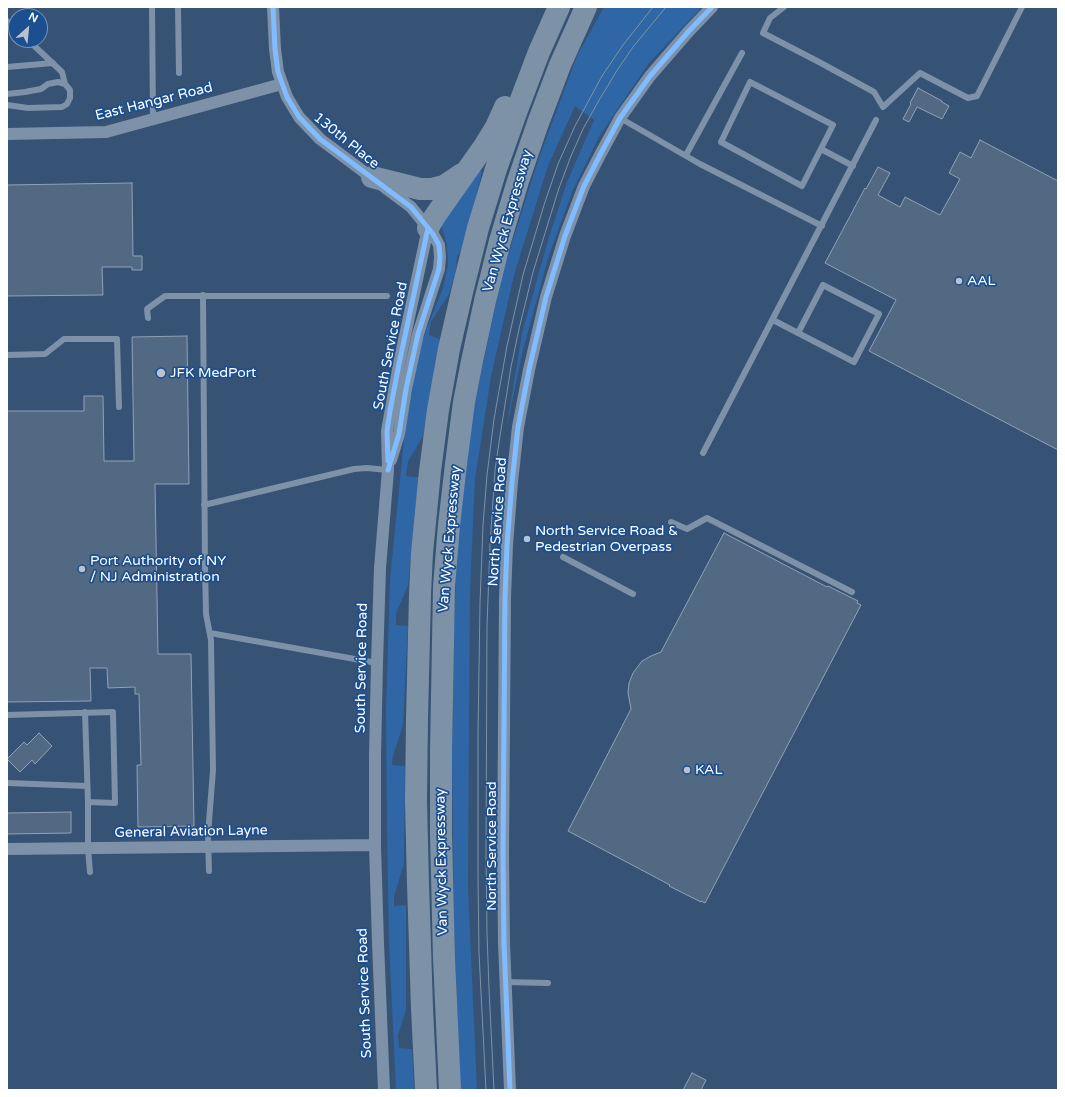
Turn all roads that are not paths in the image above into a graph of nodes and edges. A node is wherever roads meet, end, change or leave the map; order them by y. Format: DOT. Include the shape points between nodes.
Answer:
graph roads {
  1 [pos="152,7"];
  2 [pos="178,7"];
  3 [pos="273,7"];
  4 [pos="586,7"];
  5 [pos="596,7"];
  6 [pos="712,7"];
  7 [pos="784,7"];
  8 [pos="1022,7"];
  9 [pos="554,16"];
  10 [pos="37,48"];
  11 [pos="742,53"];
  12 [pos="53,63"];
  13 [pos="560,65"];
  14 [pos="7,67"];
  15 [pos="179,73"];
  16 [pos="65,84"];
  17 [pos="282,84"];
  18 [pos="8,94"];
  19 [pos="7,104"];
  20 [pos="620,118"];
  21 [pos="153,119"];
  22 [pos="876,120"];
  23 [pos="7,134"];
  24 [pos="820,149"];
  25 [pos="686,155"];
  26 [pos="853,166"];
  27 [pos="468,169"];
  28 [pos="372,177"];
  29 [pos="822,226"];
  30 [pos="428,228"];
  31 [pos="204,295"];
  32 [pos="387,296"];
  33 [pos="148,318"];
  34 [pos="773,320"];
  35 [pos="798,332"];
  36 [pos="7,355"];
  37 [pos="119,406"];
  38 [pos="703,453"];
  39 [pos="388,470"];
  40 [pos="204,505"];
  41 [pos="671,522"];
  42 [pos="563,557"];
  43 [pos="852,592"];
  44 [pos="633,594"];
  45 [pos="210,633"];
  46 [pos="377,663"];
  47 [pos="85,712"];
  48 [pos="7,715"];
  49 [pos="7,783"];
  50 [pos="87,786"];
  51 [pos="88,802"];
  52 [pos="375,845"];
  53 [pos="208,846"];
  54 [pos="88,848"];
  55 [pos="7,849"];
  56 [pos="209,871"];
  57 [pos="90,872"];
  58 [pos="505,982"];
  59 [pos="548,983"];
  60 [pos="384,1090"];
  61 [pos="426,1090"];
  62 [pos="450,1090"];
  63 [pos="510,1090"];
  1 -- 21 [label="lane"];
  2 -- 15 [label="lane"];
  3 -- 17 [label="street, 130th Place" via="276,60"];
  4 -- 13 [label="highway, Van Wyck Expressway"];
  5 -- 13 [label="highway"];
  6 -- 20 [label="street, North Service Road" via="650,76"];
  7 -- 8 [label="lane" via="770,18 763,33 874,92 883,107 920,73 968,98 977,96"];
  9 -- 27 [label="highway" via="496,127"];
  9 -- 61 [label="highway, Van Wyck Expressway" via="526,84 473,248 449,349 430,471 420,594 417,733 418,884"];
  10 -- 12 [label="lane"];
  11 -- 25 [label="lane"];
  12 -- 14 [label="lane"];
  12 -- 16 [label="lane" via="62,72"];
  13 -- 62 [label="highway, Van Wyck Expressway" via="525,162 495,260 468,382 453,484 444,587 441,758 443,944"];
  16 -- 18 [label="lane" via="58,82 41,89"];
  16 -- 19 [label="lane" via="70,90 70,98 62,107 28,108"];
  17 -- 21 [label="street, East Hangar Road"];
  17 -- 28 [label="street, 130th Place" via="293,108 306,125 320,139"];
  20 -- 25 [label="lane"];
  20 -- 58 [label="street, North Service Road" via="584,186 558,256 533,348 514,455 506,598 503,854"];
  21 -- 23 [label="street, East Hangar Road" via="106,132"];
  22 -- 26 [label="lane"];
  24 -- 24 [label="lane" via="833,125 750,82 721,142 802,186"];
  24 -- 26 [label="lane"];
  25 -- 29 [label="lane"];
  26 -- 29 [label="lane"];
  27 -- 28 [label="highway" via="444,186 432,189 420,189"];
  27 -- 30 [label="highway"];
  28 -- 30 [label="street, 130th Place" via="411,207"];
  29 -- 34 [label="lane"];
  30 -- 39 [label="street, South Service Road" via="389,418"];
  30 -- 39 [label="street, 130th Place" via="439,245 439,269 418,334 399,434"];
  31 -- 32 [label="lane"];
  31 -- 33 [label="lane" via="165,296 147,308"];
  31 -- 40 [label="lane"];
  34 -- 35 [label="lane"];
  34 -- 38 [label="lane"];
  35 -- 35 [label="lane" via="854,362 879,314 823,285"];
  36 -- 37 [label="lane" via="45,354 64,339 117,339"];
  39 -- 40 [label="lane" via="354,469"];
  39 -- 46 [label="street, South Service Road" via="380,568"];
  40 -- 45 [label="lane" via="206,614"];
  41 -- 43 [label="lane" via="687,530 707,518"];
  42 -- 44 [label="lane"];
  45 -- 46 [label="lane"];
  45 -- 53 [label="lane" via="212,780"];
  46 -- 52 [label="street, South Service Road"];
  47 -- 48 [label="lane"];
  47 -- 50 [label="lane"];
  47 -- 51 [label="lane" via="113,712 115,803"];
  49 -- 50 [label="lane"];
  50 -- 51 [label="lane"];
  51 -- 54 [label="lane"];
  52 -- 53 [label="street, General Aviation Layne"];
  52 -- 60 [label="street, South Service Road"];
  53 -- 54 [label="street, General Aviation Layne"];
  53 -- 56 [label="lane"];
  54 -- 55 [label="street, General Aviation Layne"];
  54 -- 57 [label="lane"];
  58 -- 59 [label="lane"];
  58 -- 63 [label="street, North Service Road"];
}
